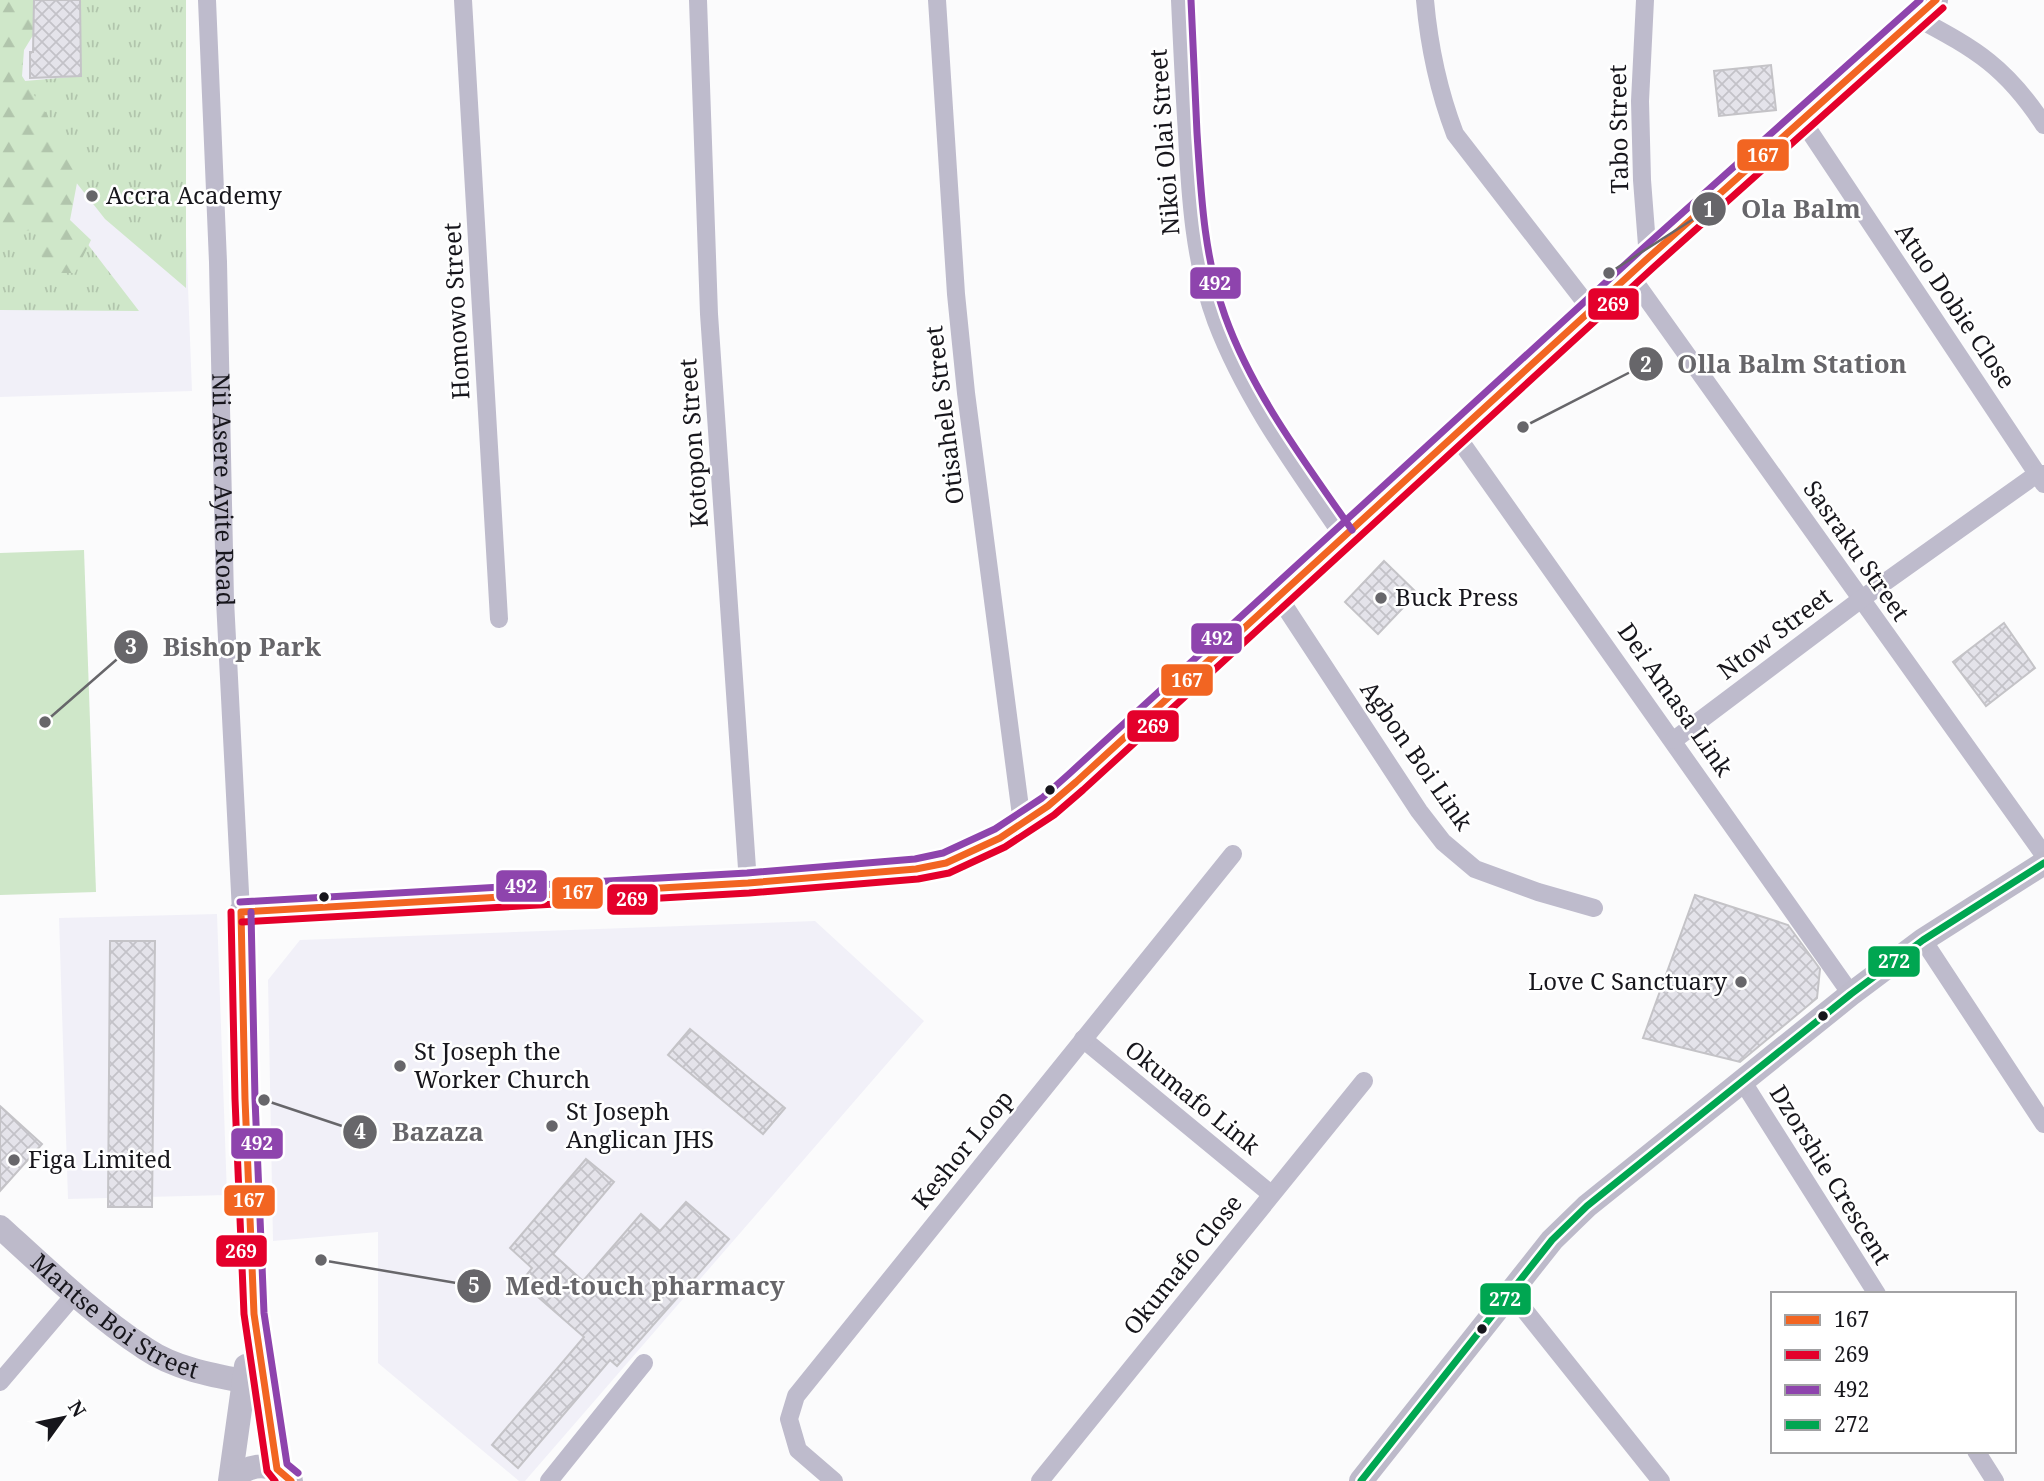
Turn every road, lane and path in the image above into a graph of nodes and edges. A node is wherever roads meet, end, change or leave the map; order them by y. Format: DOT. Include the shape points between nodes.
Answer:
graph roads {
  1 [pos="207,0"];
  2 [pos="463,0"];
  3 [pos="698,0"];
  4 [pos="937,0"];
  5 [pos="1180,0"];
  6 [pos="1425,0"];
  7 [pos="1645,0"];
  8 [pos="1936,0"];
  9 [pos="1917,18"];
  10 [pos="1802,120"];
  11 [pos="2044,125"];
  12 [pos="1648,258"];
  13 [pos="1625,280"];
  14 [pos="1592,311"];
  15 [pos="1456,435"];
  16 [pos="2042,477"];
  17 [pos="1343,536"];
  18 [pos="1278,596"];
  19 [pos="1860,600"];
  20 [pos="499,618"];
  21 [pos="1674,740"];
  22 [pos="1022,823"];
  23 [pos="1233,854"];
  24 [pos="2044,855"];
  25 [pos="2044,863"];
  26 [pos="748,883"];
  27 [pos="1594,908"];
  28 [pos="241,912"];
  29 [pos="1923,940"];
  30 [pos="1852,994"];
  31 [pos="1083,1039"];
  32 [pos="1364,1080"];
  33 [pos="1743,1082"];
  34 [pos="2044,1124"];
  35 [pos="1271,1194"];
  36 [pos="0,1227"];
  37 [pos="1510,1292"];
  38 [pos="1876,1292"];
  39 [pos="75,1294"];
  40 [pos="254,1314"];
  41 [pos="644,1363"];
  42 [pos="243,1381"];
  43 [pos="0,1382"];
  44 [pos="1977,1453"];
  45 [pos="284,1475"];
  46 [pos="230,1481"];
  47 [pos="549,1481"];
  48 [pos="834,1481"];
  49 [pos="1040,1481"];
  50 [pos="1361,1481"];
  51 [pos="1661,1481"];
  52 [pos="1995,1481"];
  1 -- 28 [label="street, Nii Asere Ayite Road" via="225,600"];
  2 -- 20 [label="street, Homowo Street"];
  3 -- 26 [label="street, Kotopon Street" via="709,314"];
  4 -- 22 [label="street, Otisahele Street" via="966,393"];
  5 -- 17 [label="street, Nikoi Olai Street" via="1190,205 1204,283 1231,356 1260,414"];
  6 -- 14 [label="street" via="1442,100 1455,135"];
  7 -- 12 [label="street, Tabo Street" via="1640,101"];
  8 -- 9 [label="street"];
  9 -- 10 [label="street"];
  9 -- 11 [label="street" via="1971,47 2002,71"];
  10 -- 12 [label="street"];
  10 -- 16 [label="street, Atuo Dobie Close"];
  12 -- 13 [label="street"];
  13 -- 14 [label="street"];
  13 -- 19 [label="street, Sasraku Street"];
  14 -- 15 [label="street"];
  15 -- 17 [label="street"];
  15 -- 21 [label="street, Dei Amasa Link"];
  16 -- 19 [label="street, Ntow Street"];
  17 -- 18 [label="street"];
  18 -- 22 [label="street" via="1076,782"];
  18 -- 27 [label="street, Agbon Boi Link" via="1443,842 1475,869"];
  19 -- 21 [label="street, Ntow Street"];
  19 -- 24 [label="street, Sasraku Street"];
  21 -- 30 [label="street, Dei Amasa Link"];
  22 -- 26 [label="street" via="976,851 936,865"];
  23 -- 31 [label="street, Keshor Loop"];
  25 -- 29 [label="street"];
  26 -- 28 [label="street"];
  28 -- 40 [label="street, Nii Asere Ayite Road"];
  29 -- 30 [label="street"];
  29 -- 34 [label="street"];
  30 -- 33 [label="street"];
  31 -- 35 [label="street, Okumafo Link"];
  31 -- 48 [label="street, Keshor Loop" via="796,1396 789,1419 798,1450"];
  32 -- 35 [label="street, Okumafo Close"];
  33 -- 37 [label="street" via="1587,1206"];
  33 -- 38 [label="street, Dzorshie Crescent"];
  35 -- 49 [label="street, Okumafo Close"];
  36 -- 39 [label="street, Mantse Boi Street"];
  37 -- 50 [label="street"];
  37 -- 51 [label="street"];
  39 -- 42 [label="street, Mantse Boi Street" via="147,1350 214,1376"];
  39 -- 43 [label="street"];
  40 -- 42 [label="street, Nii Asere Ayite Road"];
  40 -- 45 [label="street, Nii Asere Ayite Road"];
  41 -- 47 [label="street"];
  42 -- 46 [label="street, Nii Asere Ayite Road"];
  44 -- 52 [label="street"];
  45 -- 46 [label="street" via="257,1466"];
}
